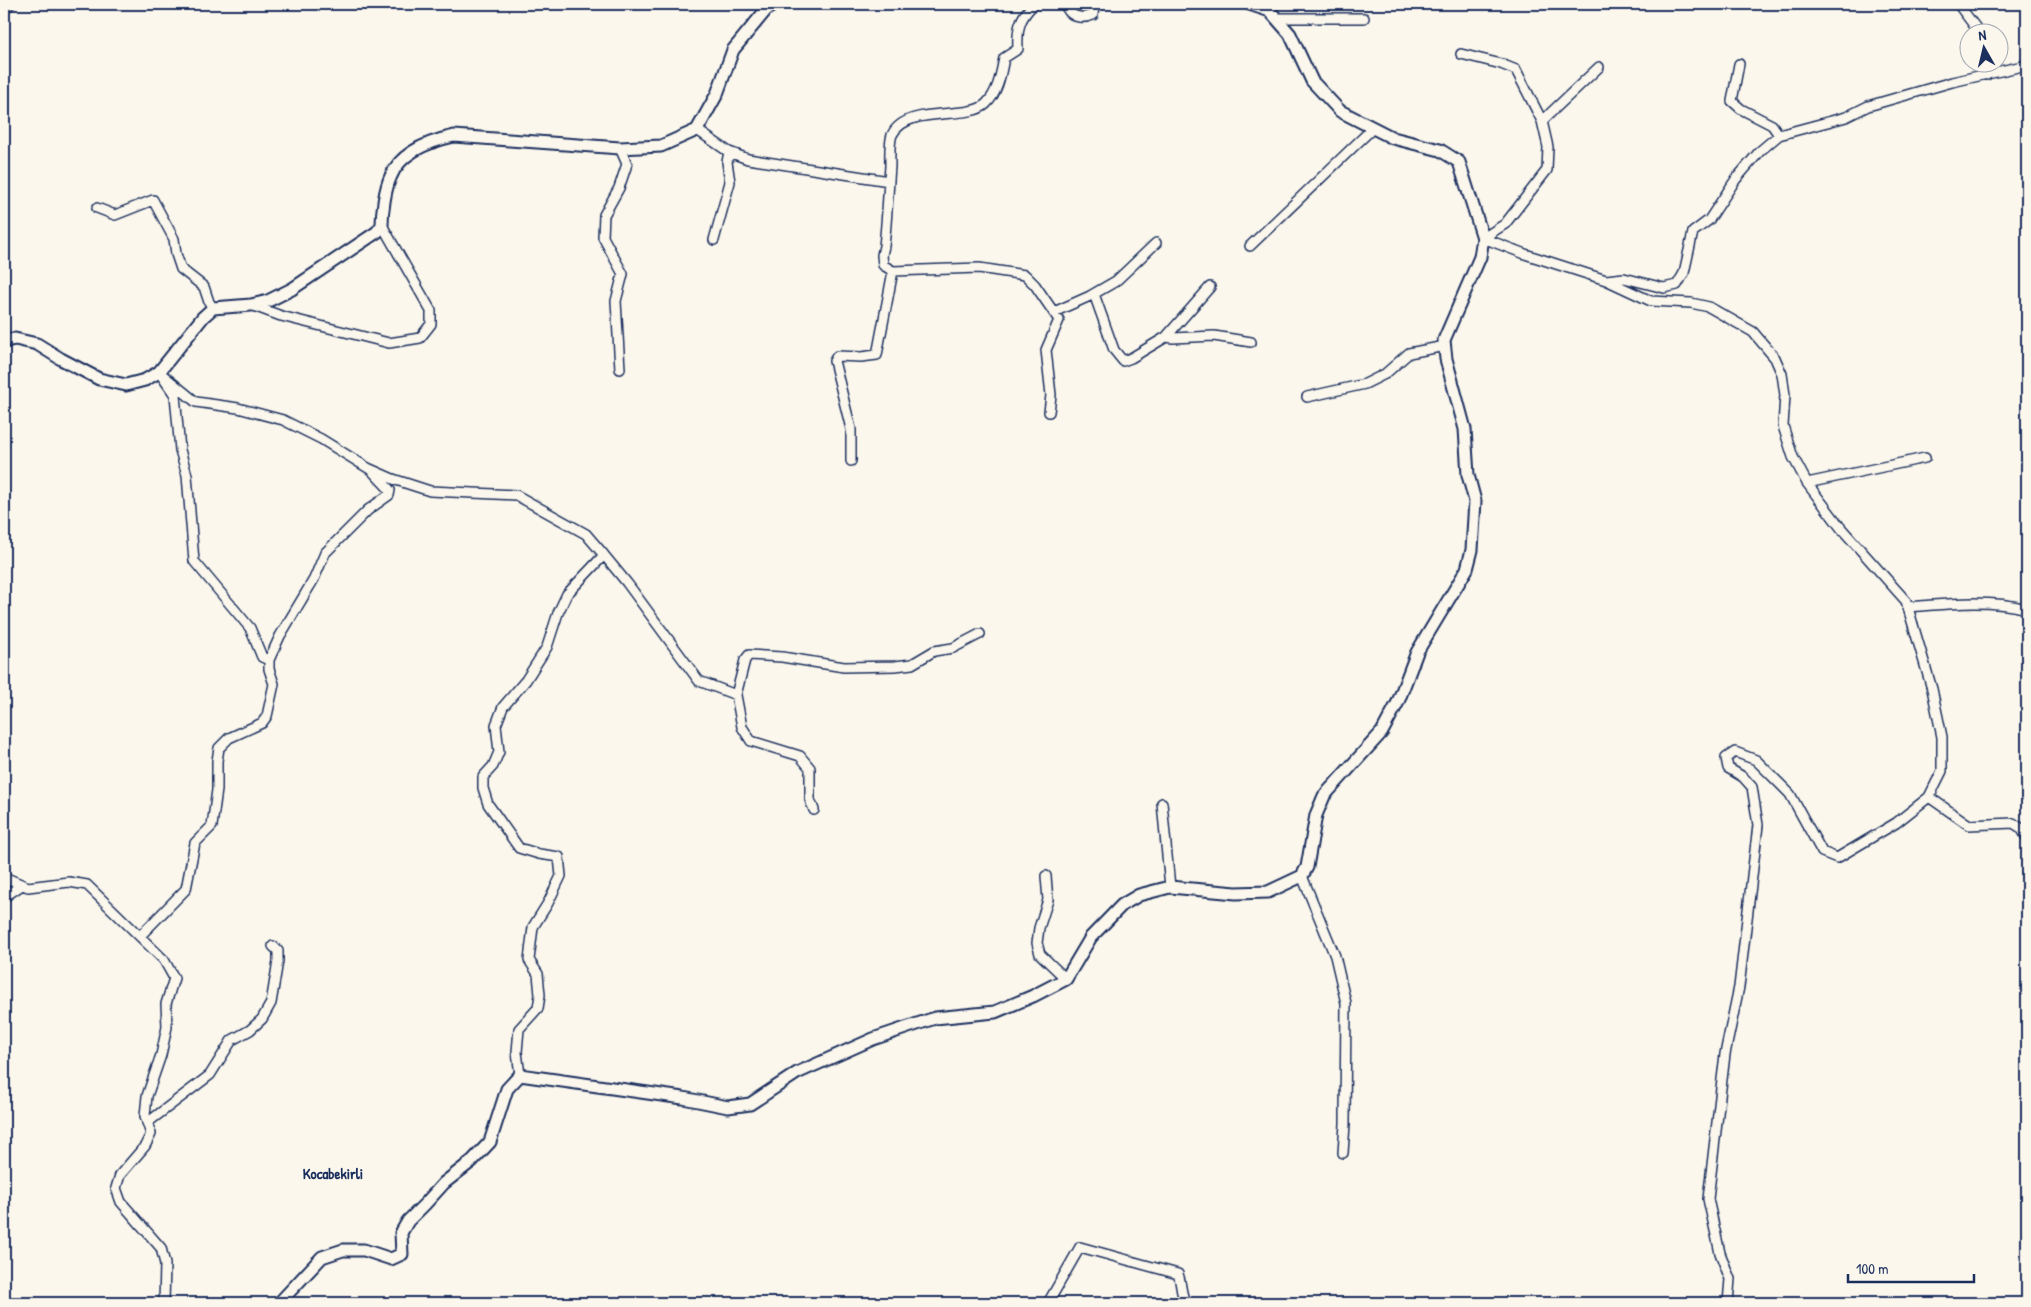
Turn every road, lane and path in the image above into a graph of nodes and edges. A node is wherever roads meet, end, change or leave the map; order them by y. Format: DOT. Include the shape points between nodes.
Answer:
graph roads {
  1 [pos="10,4"];
  2 [pos="774,4"];
  3 [pos="1034,4"];
  4 [pos="1065,4"];
  5 [pos="1094,4"];
  6 [pos="1249,4"];
  7 [pos="1958,4"];
  8 [pos="4,10"];
  9 [pos="1276,18"];
  10 [pos="1364,18"];
  11 [pos="1972,22"];
  12 [pos="1461,54"];
  13 [pos="1739,64"];
  14 [pos="2027,65"];
  15 [pos="1599,67"];
  16 [pos="1988,75"];
  17 [pos="1542,121"];
  18 [pos="1373,128"];
  19 [pos="698,130"];
  20 [pos="1779,135"];
  21 [pos="620,148"];
  22 [pos="729,152"];
  23 [pos="889,181"];
  24 [pos="97,208"];
  25 [pos="382,225"];
  26 [pos="1483,238"];
  27 [pos="714,240"];
  28 [pos="1156,243"];
  29 [pos="1250,246"];
  30 [pos="893,271"];
  31 [pos="1606,280"];
  32 [pos="1210,287"];
  33 [pos="1094,294"];
  34 [pos="251,305"];
  35 [pos="214,308"];
  36 [pos="1054,312"];
  37 [pos="1166,336"];
  38 [pos="4,341"];
  39 [pos="1252,342"];
  40 [pos="1445,346"];
  41 [pos="620,370"];
  42 [pos="159,372"];
  43 [pos="1307,397"];
  44 [pos="1049,412"];
  45 [pos="1925,458"];
  46 [pos="851,460"];
  47 [pos="368,468"];
  48 [pos="1807,483"];
  49 [pos="604,555"];
  50 [pos="1908,608"];
  51 [pos="2027,609"];
  52 [pos="980,634"];
  53 [pos="269,660"];
  54 [pos="736,695"];
  55 [pos="1929,797"];
  56 [pos="1162,803"];
  57 [pos="814,810"];
  58 [pos="2027,838"];
  59 [pos="1046,876"];
  60 [pos="1302,876"];
  61 [pos="4,877"];
  62 [pos="22,884"];
  63 [pos="1170,887"];
  64 [pos="4,897"];
  65 [pos="140,936"];
  66 [pos="273,946"];
  67 [pos="1066,979"];
  68 [pos="520,1075"];
  69 [pos="147,1123"];
  70 [pos="1343,1153"];
  71 [pos="164,1303"];
  72 [pos="279,1303"];
  73 [pos="1048,1303"];
  74 [pos="1186,1303"];
  75 [pos="1728,1303"];
  1 -- 8 [label="street"];
  2 -- 19 [label="street" via="732,50 717,94"];
  3 -- 23 [label="street" via="1022,17 1018,49 1004,58 993,94 986,104 977,109 936,113 903,122 897,127 891,137"];
  4 -- 5 [label="street" via="1076,17 1084,18 1093,15"];
  6 -- 9 [label="street" via="1270,12"];
  7 -- 11 [label="street"];
  9 -- 10 [label="street"];
  9 -- 18 [label="street" via="1290,34 1312,81 1340,111"];
  12 -- 17 [label="street" via="1516,70"];
  13 -- 20 [label="street" via="1732,101 1772,125"];
  14 -- 16 [label="street"];
  15 -- 17 [label="street"];
  16 -- 20 [label="street" via="1877,103 1846,117"];
  17 -- 26 [label="street" via="1548,147 1547,170 1504,224"];
  18 -- 26 [label="street" via="1393,138 1440,150 1459,162"];
  18 -- 29 [label="street"];
  19 -- 21 [label="street" via="661,146"];
  19 -- 22 [label="street"];
  20 -- 31 [label="street" via="1736,179 1709,220 1693,232 1684,273 1677,285 1664,288 1624,278"];
  21 -- 25 [label="street" via="454,136 435,140 403,159 390,176"];
  21 -- 41 [label="street" via="627,164 619,188 604,215 603,237 623,274 616,301"];
  22 -- 23 [label="street" via="748,159"];
  22 -- 27 [label="street" via="730,182"];
  23 -- 30 [label="street" via="882,256 883,265"];
  24 -- 35 [label="street" via="115,214 153,200 174,239 182,269 204,287 208,302"];
  25 -- 34 [label="street" via="354,249 292,289"];
  25 -- 34 [label="street" via="432,311 431,324 420,338 389,343 281,316"];
  26 -- 31 [label="street"];
  26 -- 40 [label="street" via="1480,258 1444,340"];
  28 -- 33 [label="street" via="1116,281"];
  30 -- 36 [label="street" via="979,268 1025,275"];
  30 -- 46 [label="street" via="877,355 837,356 834,361 851,429"];
  31 -- 48 [label="street" via="1651,301 1709,307 1753,332 1775,358 1782,374 1785,395 1783,426 1793,457"];
  32 -- 37 [label="street"];
  33 -- 36 [label="street"];
  33 -- 37 [label="street" via="1114,350 1123,361"];
  34 -- 35 [label="street"];
  35 -- 42 [label="street"];
  36 -- 44 [label="street" via="1059,320 1046,350 1051,396"];
  37 -- 39 [label="street" via="1214,336"];
  38 -- 42 [label="street" via="15,339 37,344 99,379 126,385"];
  40 -- 43 [label="street" via="1409,353 1385,374 1366,384"];
  40 -- 60 [label="street" via="1466,429 1468,475 1475,501 1472,550 1467,569 1417,652 1398,702 1382,732 1324,796 1316,815 1307,868"];
  42 -- 47 [label="street" via="196,402 238,408 283,420"];
  42 -- 53 [label="street" via="175,395 180,450 187,475 194,561 250,628 262,657"];
  45 -- 48 [label="street"];
  47 -- 49 [label="street" via="430,491 516,495 586,534"];
  47 -- 53 [label="street" via="390,490 389,495 368,510 324,553 314,579"];
  48 -- 50 [label="street" via="1841,528 1906,601"];
  49 -- 54 [label="street" via="699,681"];
  49 -- 68 [label="street" via="567,594 547,647 526,680 503,707 496,725 499,752 483,777 482,788 488,804 519,848 559,857 561,876 533,926 529,960 538,974 540,995 538,1008 519,1029"];
  50 -- 51 [label="street" via="1965,603 2014,605"];
  50 -- 55 [label="street" via="1932,689 1942,737 1942,771"];
  52 -- 54 [label="street" via="954,648 934,651 912,664 895,666 844,667 749,655"];
  53 -- 65 [label="street" via="274,684 267,716 262,723 229,738 219,748 212,826 195,843 186,889"];
  54 -- 57 [label="street" via="742,727 751,741 800,756 810,768 810,800"];
  55 -- 58 [label="street" via="1968,825 2013,823"];
  55 -- 75 [label="street" via="1896,823 1837,858 1822,852 1790,794 1756,760 1735,752 1726,758 1728,768 1752,787 1758,825 1739,987 1725,1054 1708,1199 1720,1253 1730,1279"];
  56 -- 63 [label="street"];
  59 -- 67 [label="street" via="1048,900 1037,943 1040,954"];
  60 -- 63 [label="street" via="1268,892 1236,893"];
  60 -- 70 [label="street" via="1335,956 1346,1004"];
  61 -- 62 [label="street"];
  62 -- 64 [label="street"];
  62 -- 65 [label="street" via="28,887 69,882 87,885"];
  63 -- 67 [label="street" via="1139,895 1122,906 1090,937"];
  65 -- 69 [label="street" via="164,960 174,978 166,1004 167,1027 161,1055 147,1096"];
  66 -- 69 [label="street" via="278,951 278,961 271,1003 262,1019 232,1040 210,1075"];
  67 -- 68 [label="street" via="995,1012 935,1018 873,1039 797,1073 750,1104 728,1107"];
  68 -- 72 [label="street" via="507,1088 490,1142 408,1221 401,1233 402,1254 391,1259 364,1250 343,1250 322,1257"];
  69 -- 71 [label="street" via="151,1134 120,1175 116,1188 120,1202 161,1248 165,1264"];
  73 -- 74 [label="street" via="1080,1247 1178,1274"];
}
